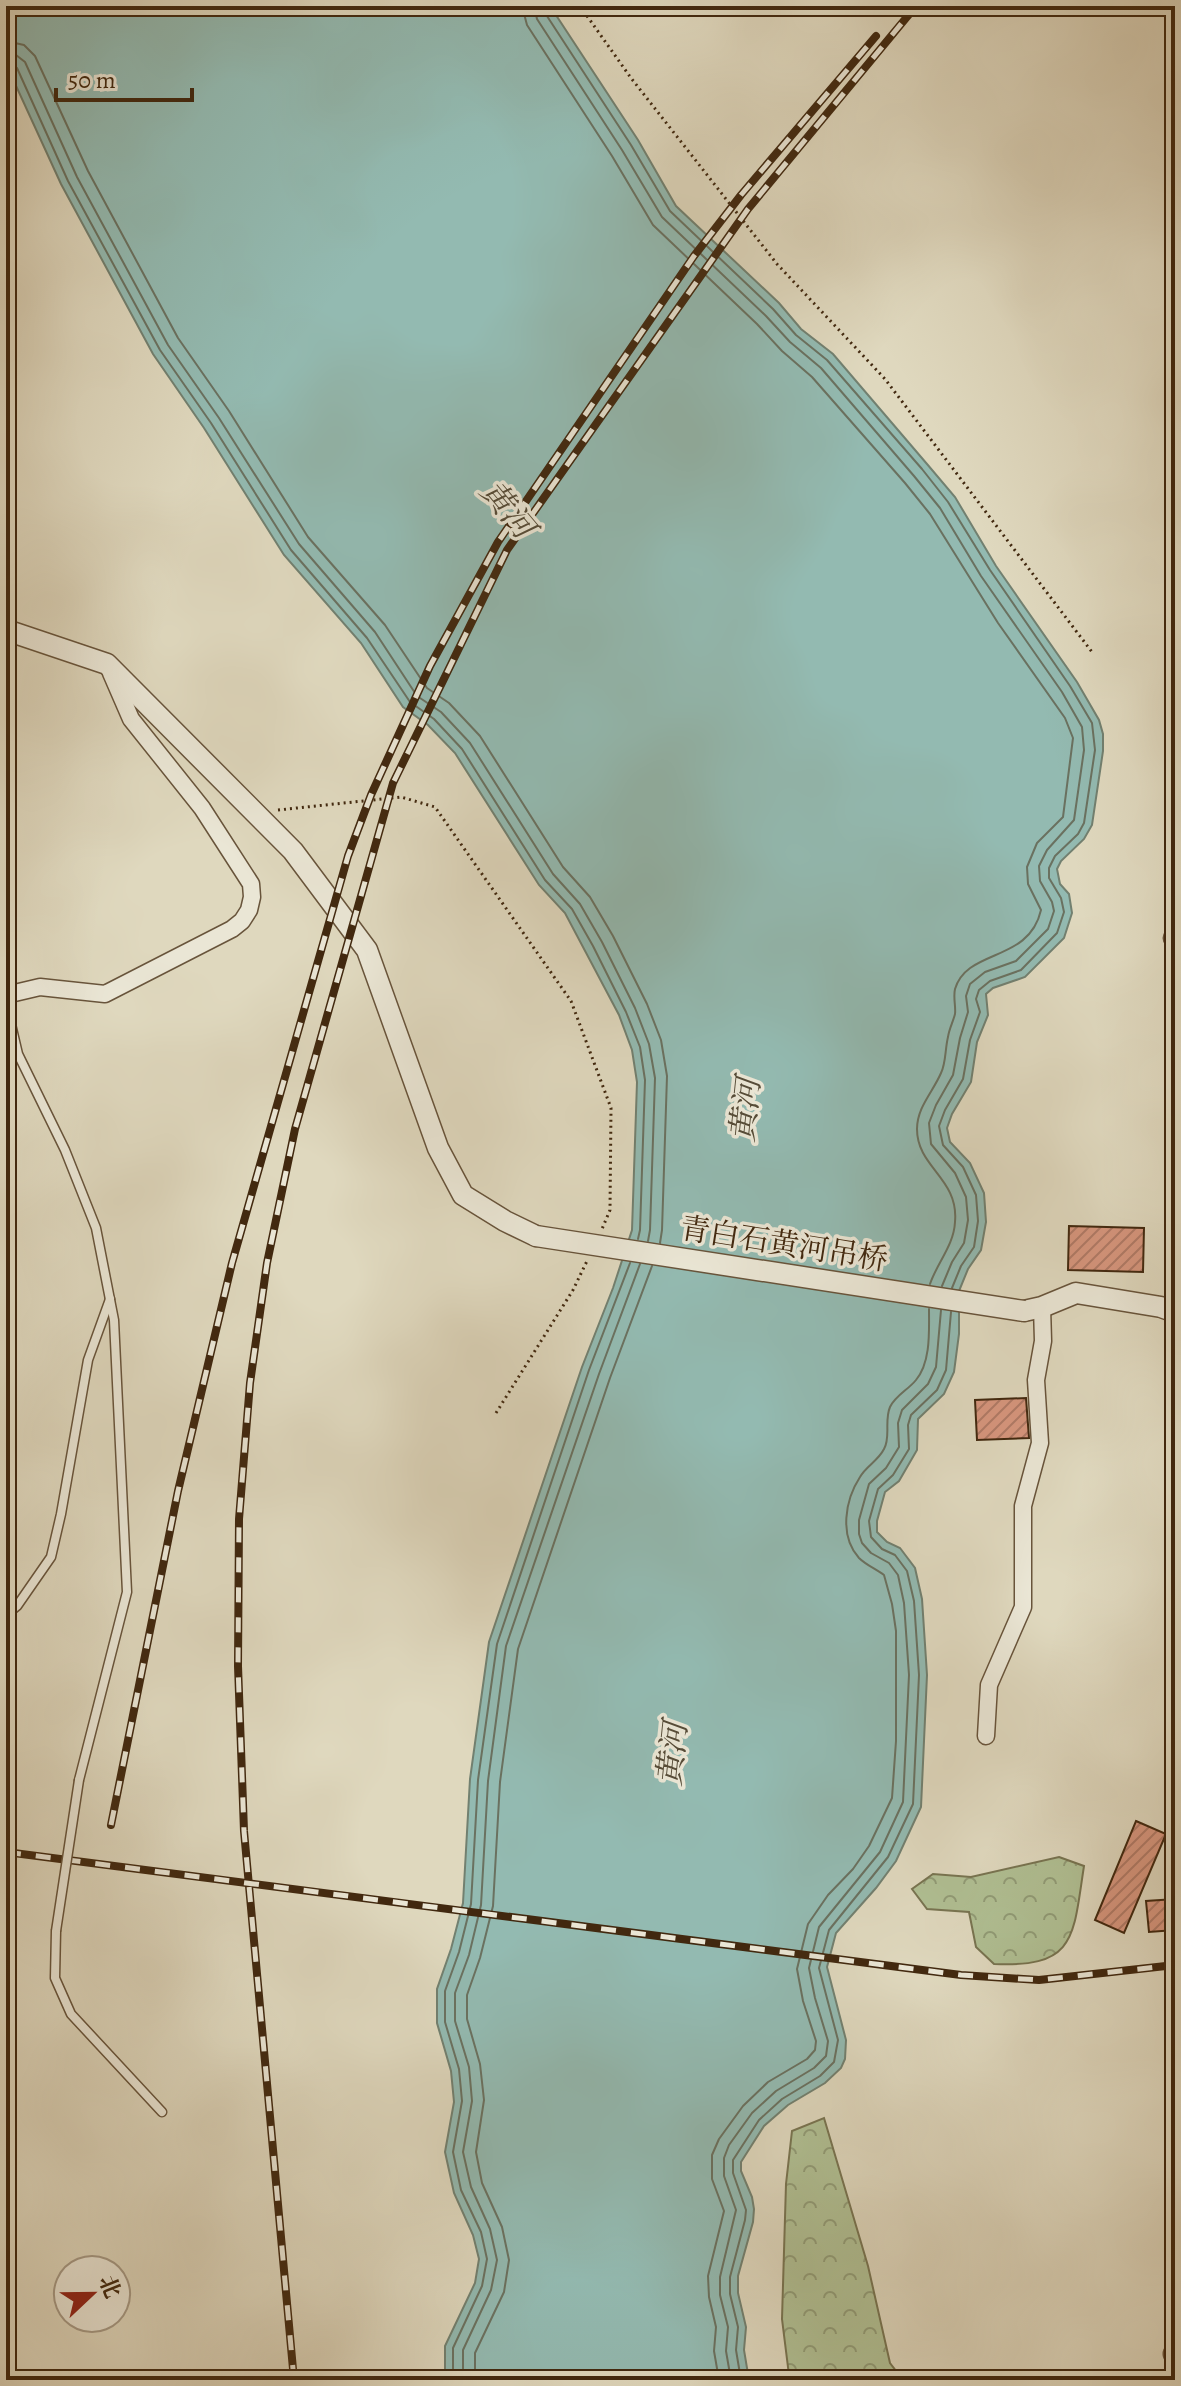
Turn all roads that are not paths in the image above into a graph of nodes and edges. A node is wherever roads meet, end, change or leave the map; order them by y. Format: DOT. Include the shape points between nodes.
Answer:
graph roads {
  1 [pos="6,433"];
  2 [pos="6,502"];
  3 [pos="6,630"];
  4 [pos="107,664"];
  5 [pos="6,995"];
  6 [pos="6,1003"];
  7 [pos="110,1298"];
  8 [pos="1033,1309"];
  9 [pos="1175,1312"];
  10 [pos="6,1615"];
  11 [pos="986,1736"];
  12 [pos="162,2112"];
  1 -- 2 [label="lane" via="11,468"];
  3 -- 4 [label="street"];
  4 -- 5 [label="street" via="131,719 202,808 245,873 251,884 249,910 232,929 105,994 40,987"];
  4 -- 8 [label="street, 青白石黄河吊桥, bridge" via="293,851 367,950 438,1148 463,1195 536,1236"];
  6 -- 7 [label="lane" via="18,1054 96,1228"];
  7 -- 10 [label="lane" via="88,1360 51,1557"];
  7 -- 12 [label="lane, bridge" via="127,1592 79,1780 56,1931 55,1978 71,2014"];
  8 -- 9 [label="street" via="1076,1293"];
  8 -- 11 [label="street" via="1043,1341 1036,1380 1040,1443 1023,1506 1023,1607 989,1685"];
}
